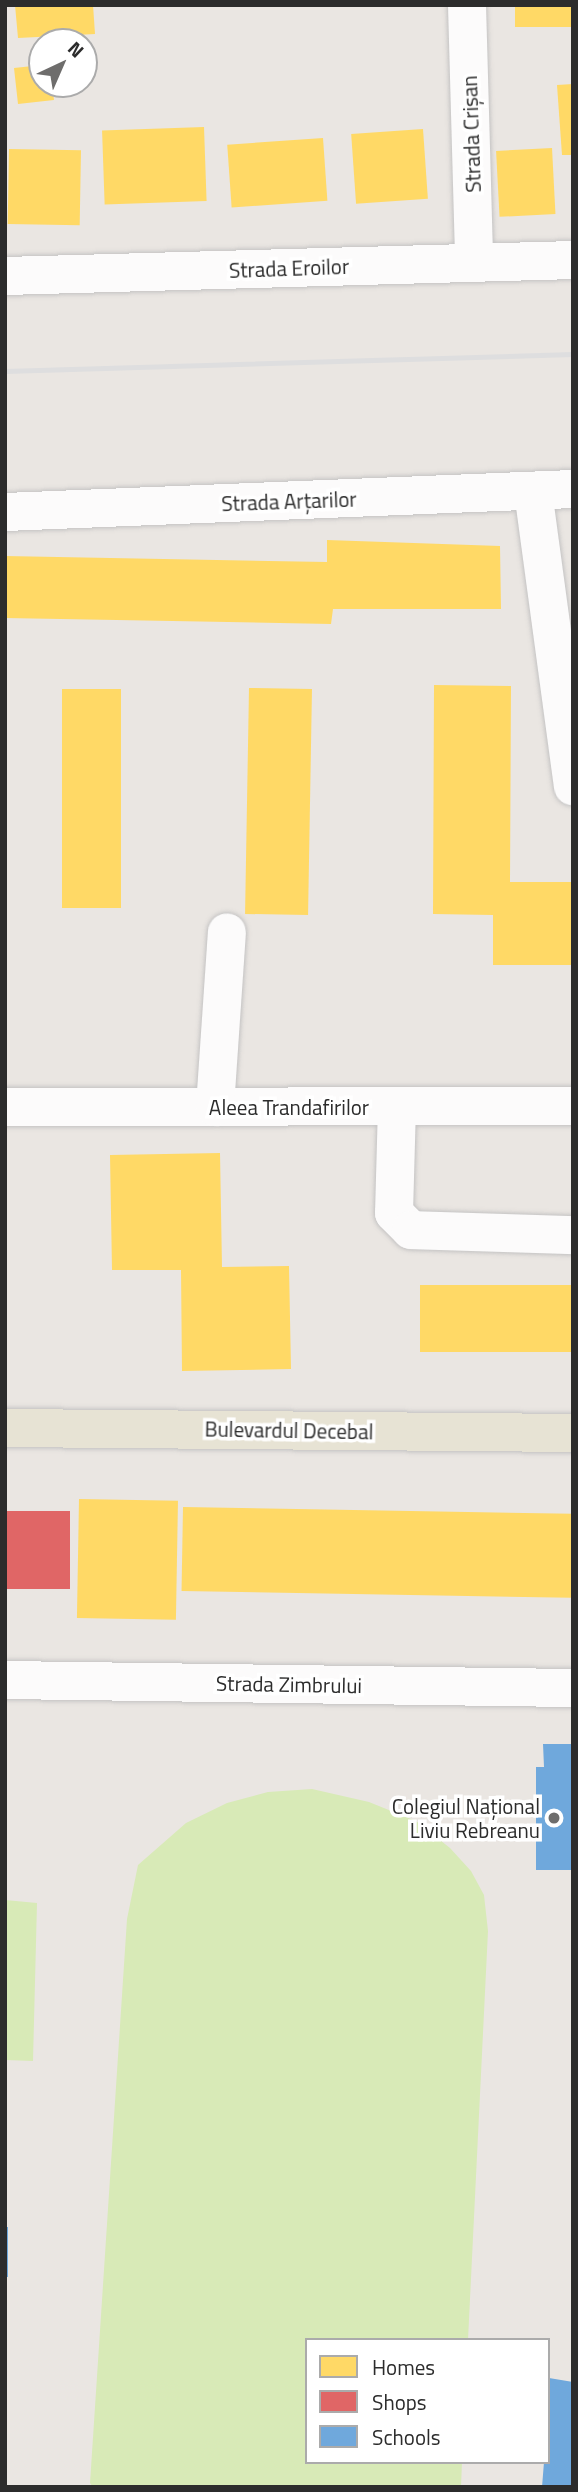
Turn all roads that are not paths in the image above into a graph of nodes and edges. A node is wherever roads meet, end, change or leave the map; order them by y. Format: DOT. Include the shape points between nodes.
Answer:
graph roads {
  1 [pos="467,5"];
  2 [pos="573,260"];
  3 [pos="474,262"];
  4 [pos="5,276"];
  5 [pos="573,489"];
  6 [pos="533,491"];
  7 [pos="5,512"];
  8 [pos="573,786"];
  9 [pos="227,932"];
  10 [pos="573,1105"];
  11 [pos="397,1106"];
  12 [pos="5,1107"];
  13 [pos="215,1107"];
  14 [pos="573,1236"];
  15 [pos="5,1427"];
  16 [pos="573,1433"];
  17 [pos="5,1680"];
  18 [pos="573,1688"];
  1 -- 3 [label="street, Strada Crișan"];
  2 -- 3 [label="street, Strada Eroilor"];
  3 -- 4 [label="street, Strada Eroilor"];
  5 -- 6 [label="street, Strada Arțarilor"];
  6 -- 7 [label="street, Strada Arțarilor"];
  6 -- 8 [label="street"];
  9 -- 13 [label="street"];
  10 -- 11 [label="street, Aleea Trandafirilor"];
  11 -- 13 [label="street, Aleea Trandafirilor"];
  11 -- 14 [label="street" via="394,1213 411,1230"];
  12 -- 13 [label="street, Aleea Trandafirilor"];
  15 -- 16 [label="main road, Bulevardul Decebal"];
  17 -- 18 [label="street, Strada Zimbrului"];
}
